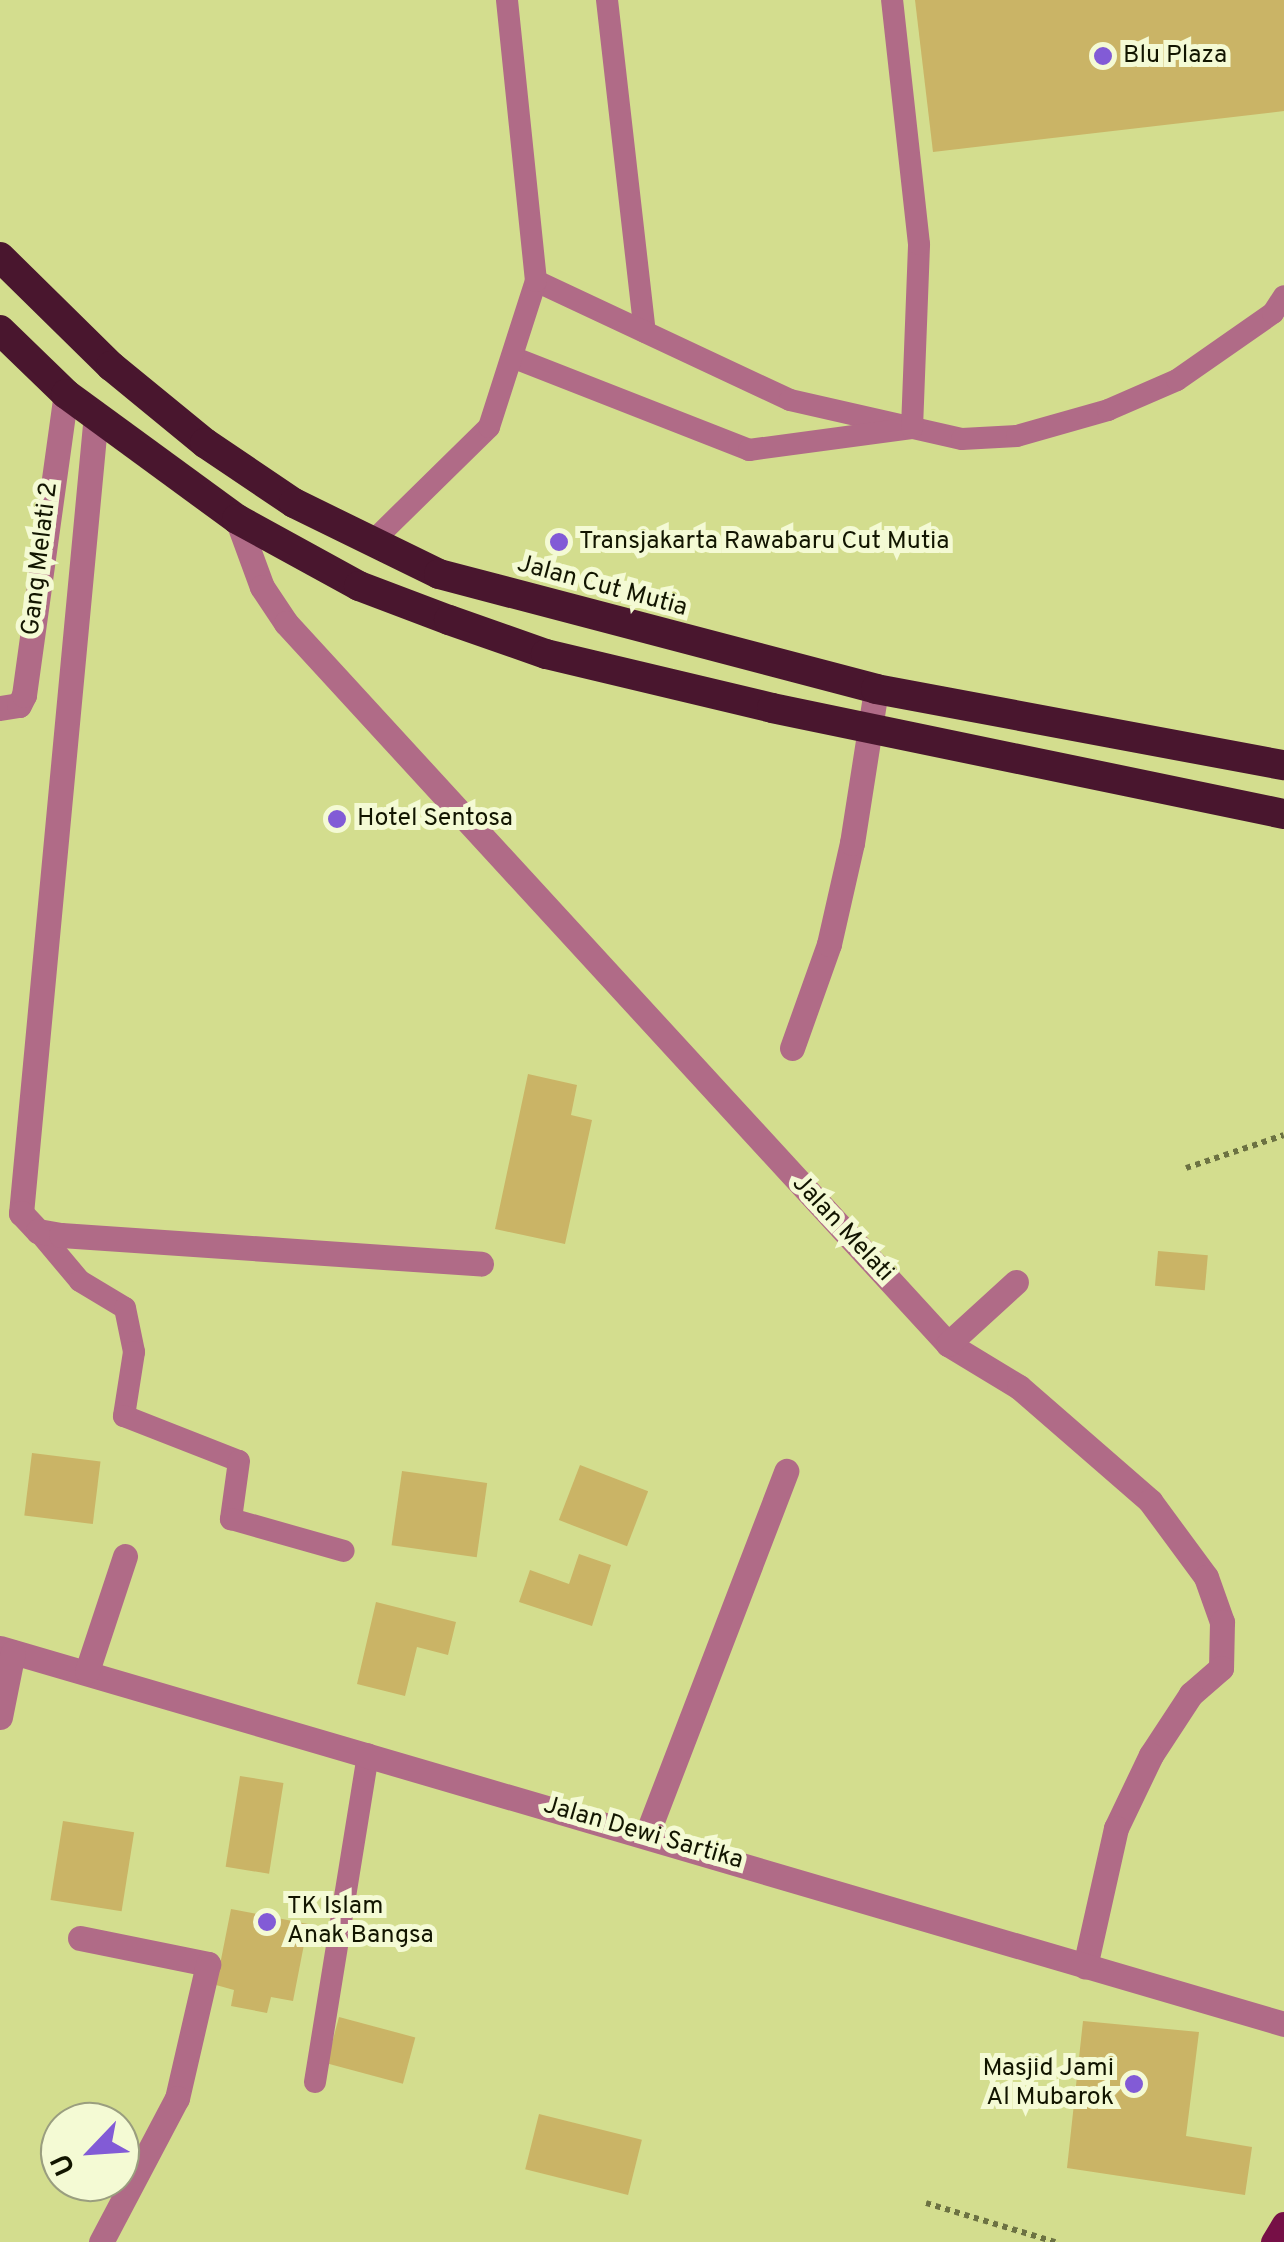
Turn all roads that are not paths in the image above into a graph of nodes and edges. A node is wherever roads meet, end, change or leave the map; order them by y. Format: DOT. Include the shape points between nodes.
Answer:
graph roads {
  1 [pos="507,0"];
  2 [pos="606,0"];
  3 [pos="892,0"];
  4 [pos="0,257"];
  5 [pos="536,281"];
  6 [pos="1284,296"];
  7 [pos="0,330"];
  8 [pos="646,332"];
  9 [pos="512,357"];
  10 [pos="66,394"];
  11 [pos="96,414"];
  12 [pos="912,428"];
  13 [pos="237,519"];
  14 [pos="372,542"];
  15 [pos="876,689"];
  16 [pos="0,708"];
  17 [pos="871,730"];
  18 [pos="1284,766"];
  19 [pos="1278,819"];
  20 [pos="792,1048"];
  21 [pos="38,1231"];
  22 [pos="480,1264"];
  23 [pos="1016,1282"];
  24 [pos="948,1344"];
  25 [pos="786,1471"];
  26 [pos="344,1550"];
  27 [pos="125,1556"];
  28 [pos="6,1650"];
  29 [pos="86,1671"];
  30 [pos="0,1716"];
  31 [pos="368,1754"];
  32 [pos="647,1834"];
  33 [pos="80,1938"];
  34 [pos="1085,1966"];
  35 [pos="1284,2024"];
  36 [pos="314,2082"];
  37 [pos="1284,2224"];
  38 [pos="100,2242"];
  39 [pos="1274,2242"];
  1 -- 5 [label="lane"];
  2 -- 8 [label="lane"];
  3 -- 12 [label="lane" via="919,227"];
  4 -- 14 [label="highway, Jalan Cut Mutia" via="111,366 204,443 294,503"];
  5 -- 8 [label="lane"];
  5 -- 9 [label="lane"];
  6 -- 12 [label="lane" via="1274,312 1178,380 1108,410 1018,436 962,439"];
  7 -- 10 [label="highway"];
  8 -- 12 [label="lane" via="790,400"];
  9 -- 12 [label="lane" via="749,450"];
  9 -- 14 [label="lane" via="489,428"];
  10 -- 11 [label="highway"];
  10 -- 16 [label="street, Gang Melati 2" via="24,695 20,705"];
  11 -- 13 [label="highway"];
  11 -- 21 [label="street" via="19,1198 27,1223"];
  13 -- 17 [label="highway" via="359,586 546,654"];
  13 -- 24 [label="street, Jalan Melati" via="262,587 286,624"];
  14 -- 15 [label="highway, Jalan Cut Mutia" via="440,574"];
  15 -- 17 [label="street"];
  15 -- 18 [label="highway, Jalan Cut Mutia"];
  17 -- 19 [label="highway"];
  17 -- 20 [label="street" via="828,944"];
  21 -- 22 [label="street"];
  21 -- 26 [label="lane" via="80,1281 125,1308 134,1352 124,1416 240,1461 231,1519"];
  23 -- 24 [label="street"];
  24 -- 34 [label="street, Jalan Melati" via="1019,1387 1150,1502 1206,1577 1222,1622 1222,1668 1191,1694 1160,1740 1116,1828"];
  25 -- 32 [label="street"];
  27 -- 29 [label="street"];
  28 -- 29 [label="street, Jalan Dewi Sartika"];
  28 -- 30 [label="street"];
  29 -- 31 [label="street, Jalan Dewi Sartika"];
  31 -- 32 [label="street, Jalan Dewi Sartika"];
  31 -- 36 [label="lane"];
  32 -- 34 [label="street, Jalan Dewi Sartika"];
  33 -- 38 [label="street" via="208,1964 176,2098"];
  34 -- 35 [label="street, Jalan Dewi Sartika"];
  37 -- 39 [label="main road"];
}
